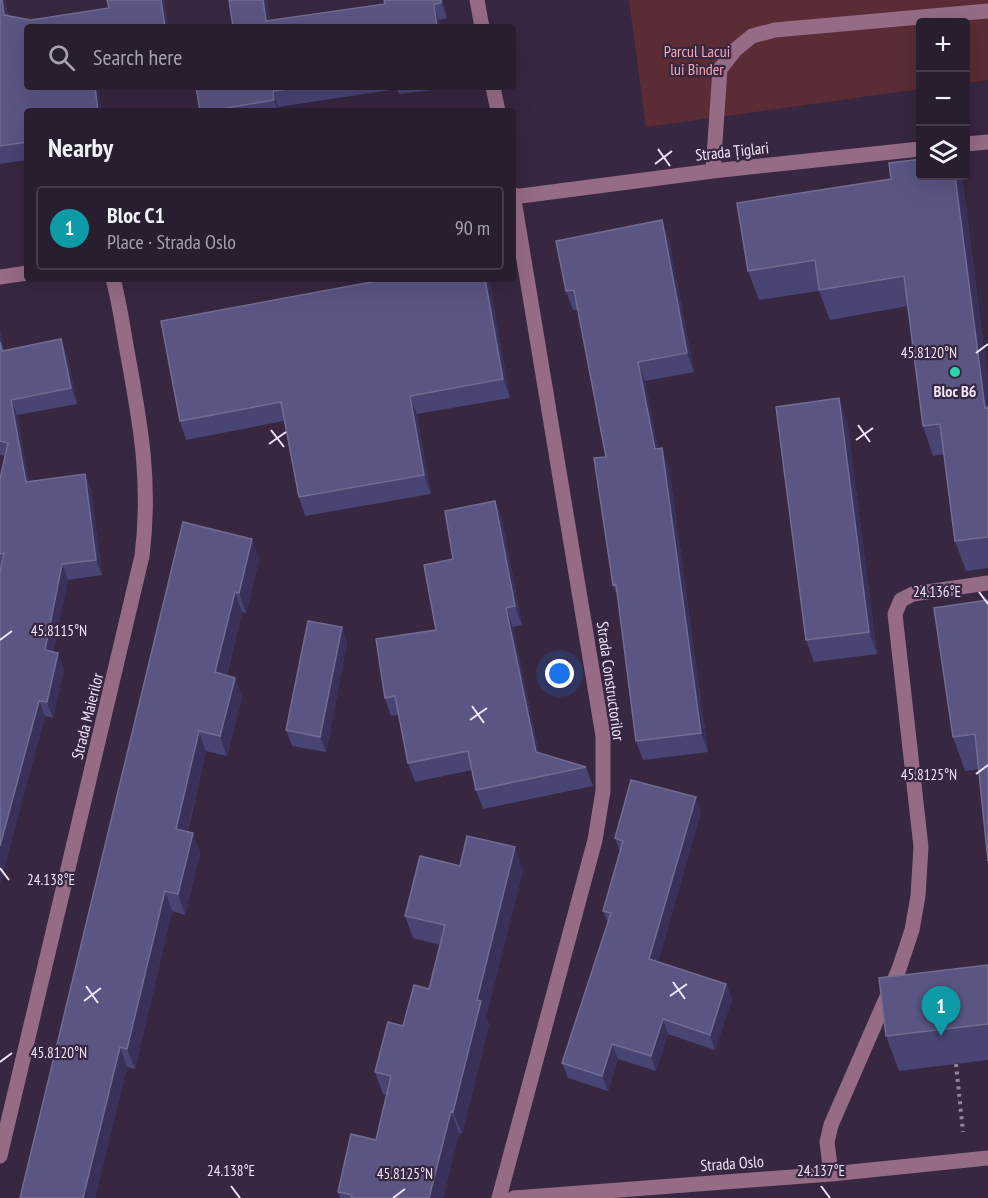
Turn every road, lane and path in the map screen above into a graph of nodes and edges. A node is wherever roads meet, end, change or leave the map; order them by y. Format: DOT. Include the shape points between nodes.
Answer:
graph roads {
  1 [pos="477,0"];
  2 [pos="988,11"];
  3 [pos="481,24"];
  4 [pos="494,90"];
  5 [pos="497,108"];
  6 [pos="988,142"];
  7 [pos="970,144"];
  8 [pos="916,150"];
  9 [pos="713,171"];
  10 [pos="516,196"];
  11 [pos="516,214"];
  12 [pos="24,273"];
  13 [pos="0,277"];
  14 [pos="114,282"];
  15 [pos="988,583"];
  16 [pos="956,1064"];
  17 [pos="0,1156"];
  18 [pos="988,1158"];
  19 [pos="966,1160"];
  20 [pos="831,1174"];
  21 [pos="499,1198"];
  22 [pos="514,1198"];
  1 -- 3 [label="street"];
  2 -- 9 [label="street" via="775,30 752,36 720,69"];
  4 -- 5 [label="street"];
  6 -- 7 [label="street"];
  8 -- 9 [label="street, Strada Țiglari"];
  9 -- 10 [label="street, Strada Țiglari"];
  11 -- 21 [label="street, Strada Constructorilor" via="603,736 603,791 596,840"];
  12 -- 13 [label="street"];
  14 -- 17 [label="street, Strada Maierilor" via="146,471 147,515 142,556"];
  15 -- 20 [label="street" via="912,594 900,600 895,614 921,847 918,896 899,969 831,1125 827,1142"];
  16 -- 19 [label="path"];
  18 -- 19 [label="street, Strada Oslo"];
  19 -- 20 [label="street, Strada Oslo"];
  20 -- 22 [label="street, Strada Oslo"];
}
